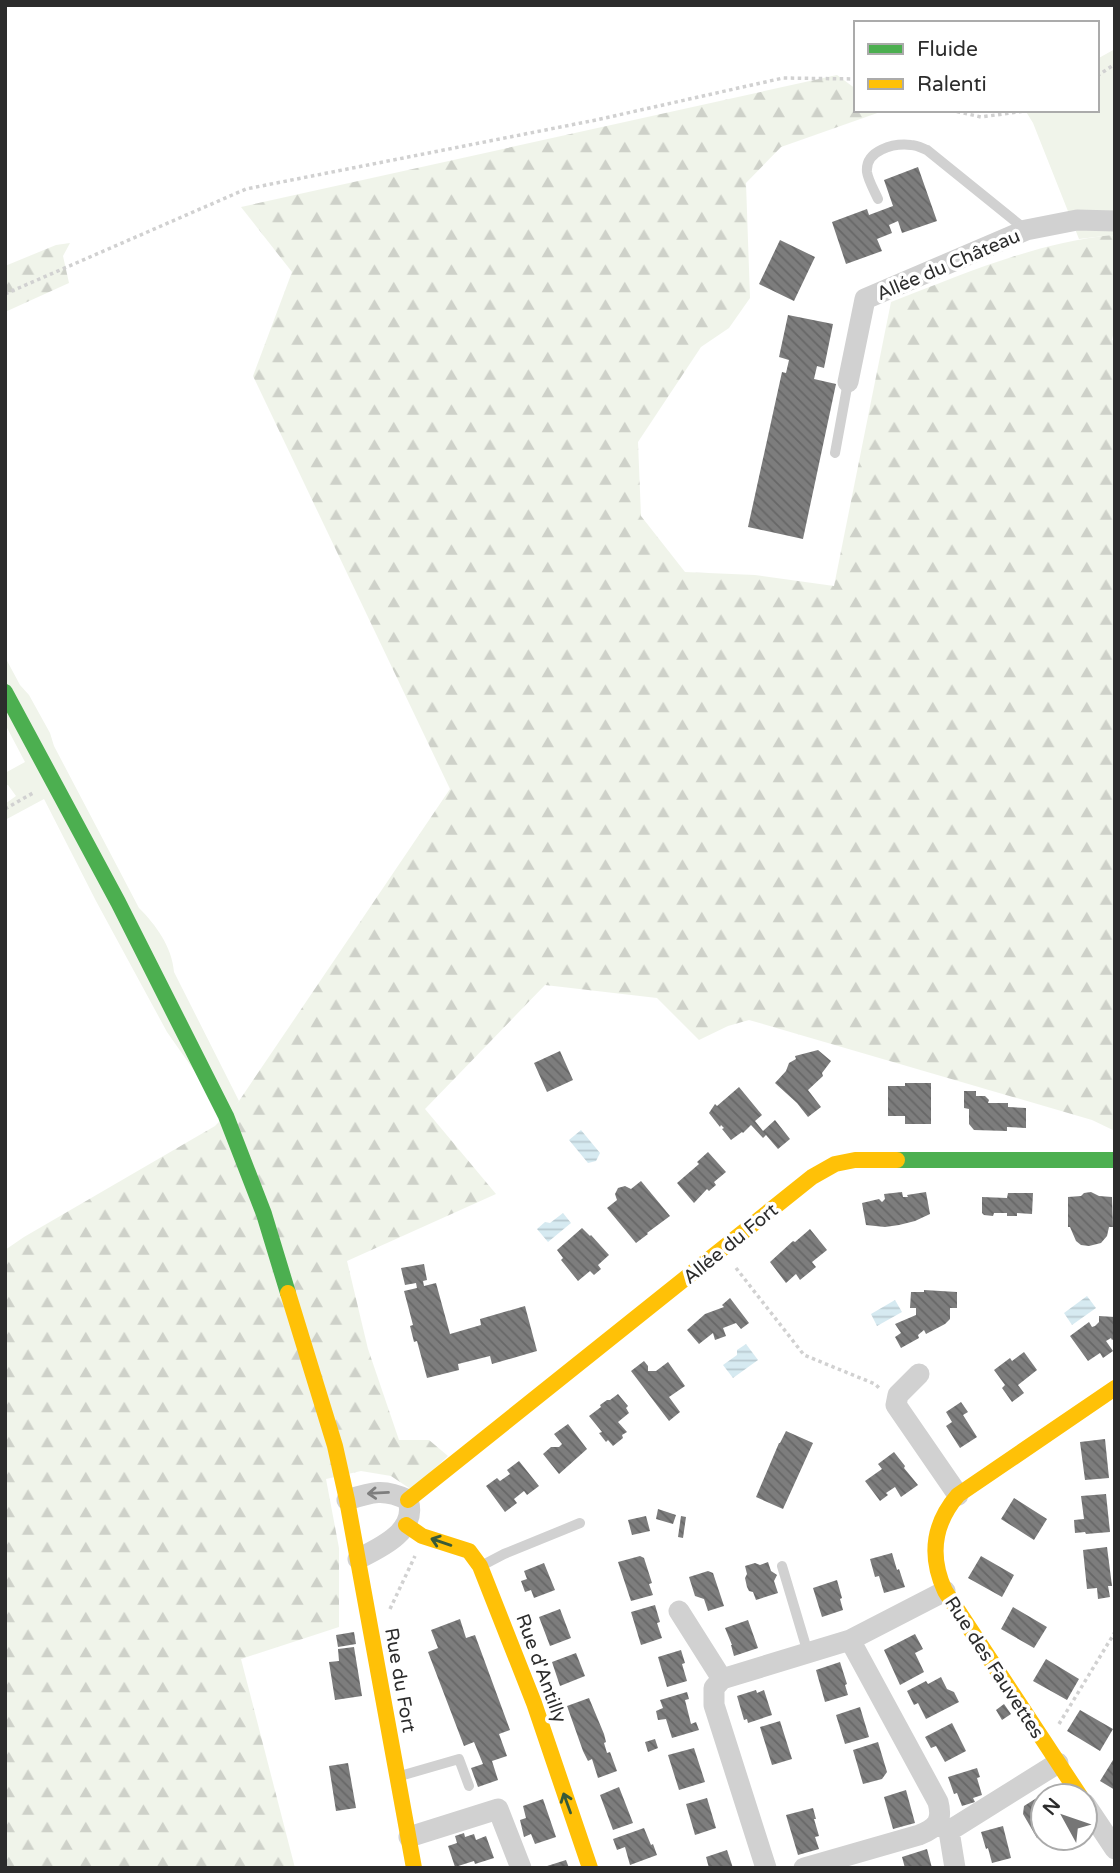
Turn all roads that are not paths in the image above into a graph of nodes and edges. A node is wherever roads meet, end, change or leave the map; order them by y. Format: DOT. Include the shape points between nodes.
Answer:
graph roads {
  1 [pos="877,199"];
  2 [pos="1115,221"];
  3 [pos="1026,230"];
  4 [pos="848,382"];
  5 [pos="835,453"];
  6 [pos="5,692"];
  7 [pos="1115,1160"];
  8 [pos="919,1374"];
  9 [pos="1115,1389"];
  10 [pos="958,1495"];
  11 [pos="347,1500"];
  12 [pos="408,1500"];
  13 [pos="580,1522"];
  14 [pos="414,1530"];
  15 [pos="358,1559"];
  16 [pos="480,1566"];
  17 [pos="782,1566"];
  18 [pos="945,1591"];
  19 [pos="679,1611"];
  20 [pos="850,1640"];
  21 [pos="808,1653"];
  22 [pos="722,1679"];
  23 [pos="1058,1763"];
  24 [pos="398,1777"];
  25 [pos="1071,1782"];
  26 [pos="469,1786"];
  27 [pos="1099,1825"];
  28 [pos="943,1827"];
  29 [pos="409,1837"];
  30 [pos="1115,1849"];
  31 [pos="414,1868"];
  32 [pos="521,1868"];
  33 [pos="590,1868"];
  34 [pos="766,1868"];
  35 [pos="803,1868"];
  36 [pos="955,1868"];
  1 -- 3 [label="lane" via="867,173 873,155 880,149 912,145 927,150"];
  2 -- 3 [label="street, Allée du Château" via="1077,220"];
  3 -- 4 [label="street, Allée du Château" via="864,299"];
  4 -- 5 [label="lane"];
  6 -- 11 [label="street, Rue du Fort" via="226,1116 264,1214 335,1446"];
  7 -- 12 [label="street, Allée du Fort" via="855,1160 835,1164 812,1177"];
  8 -- 10 [label="street" via="898,1395 895,1405"];
  9 -- 10 [label="street, Rue des Fauvettes"];
  10 -- 18 [label="street, Rue des Fauvettes" via="944,1513 936,1537 935,1561"];
  12 -- 11 [label="street, one-way" via="394,1493 370,1493"];
  11 -- 15 [label="street, Rue du Fort"];
  12 -- 14 [label="street"];
  13 -- 16 [label="lane"];
  14 -- 15 [label="street"];
  16 -- 14 [label="street, one-way" via="469,1551"];
  15 -- 24 [label="street, Rue du Fort"];
  33 -- 16 [label="street, Rue d'Antilly, one-way" via="534,1703"];
  17 -- 21 [label="lane"];
  18 -- 20 [label="street"];
  18 -- 23 [label="street, Rue des Fauvettes"];
  19 -- 22 [label="street"];
  20 -- 21 [label="street"];
  20 -- 28 [label="street" via="938,1802"];
  21 -- 22 [label="street"];
  22 -- 34 [label="street" via="714,1688 714,1705"];
  23 -- 25 [label="street, Rue des Fauvettes"];
  23 -- 28 [label="street"];
  24 -- 26 [label="lane" via="459,1759"];
  24 -- 29 [label="street, Rue du Fort"];
  27 -- 30 [label="street"];
  28 -- 35 [label="street"];
  28 -- 36 [label="street"];
  29 -- 31 [label="street, Rue du Fort"];
  29 -- 32 [label="street" via="498,1809"];
}
